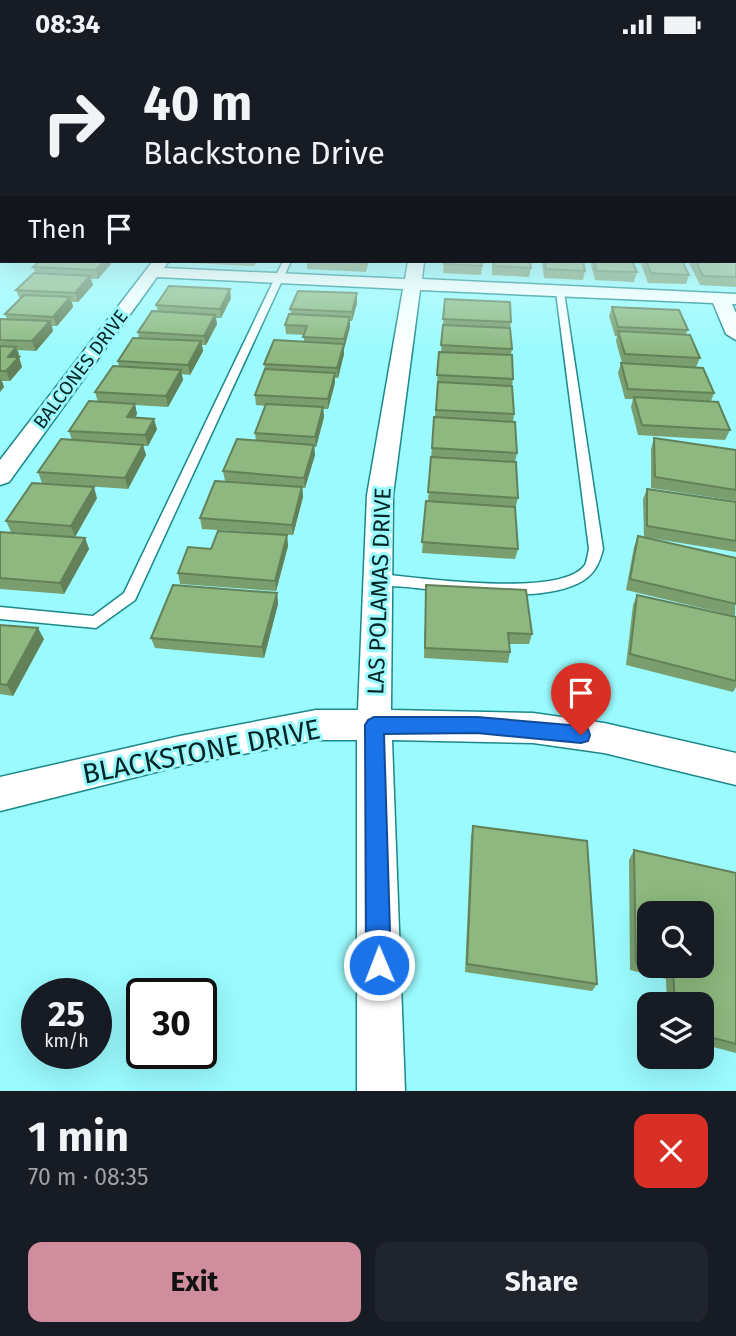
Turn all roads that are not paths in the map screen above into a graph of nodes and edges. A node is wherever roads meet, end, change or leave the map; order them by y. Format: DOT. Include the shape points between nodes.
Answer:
graph roads {
  1 [pos="286,263"];
  2 [pos="157,267"];
  3 [pos="414,272"];
  4 [pos="279,278"];
  5 [pos="560,292"];
  6 [pos="728,299"];
  7 [pos="736,334"];
  8 [pos="0,477"];
  9 [pos="378,579"];
  10 [pos="0,614"];
  11 [pos="374,725"];
  12 [pos="736,769"];
  13 [pos="0,794"];
  14 [pos="381,1091"];
  1 -- 4 [label="lane"];
  2 -- 4 [label="street"];
  2 -- 8 [label="street, BALCONES DRIVE"];
  3 -- 4 [label="street"];
  3 -- 5 [label="street"];
  3 -- 9 [label="street, LAS POLAMAS DRIVE" via="380,495"];
  4 -- 10 [label="lane" via="130,597 96,622"];
  5 -- 6 [label="street"];
  5 -- 9 [label="lane" via="596,549 589,569 564,585 531,590"];
  6 -- 7 [label="street"];
  9 -- 11 [label="street, LAS POLAMAS DRIVE"];
  11 -- 12 [label="street, BLACKSTONE DRIVE" via="533,728 604,738"];
  11 -- 13 [label="street, BLACKSTONE DRIVE" via="317,725 180,751"];
  11 -- 14 [label="street, LAS POLAMAS DRIVE"];
}
